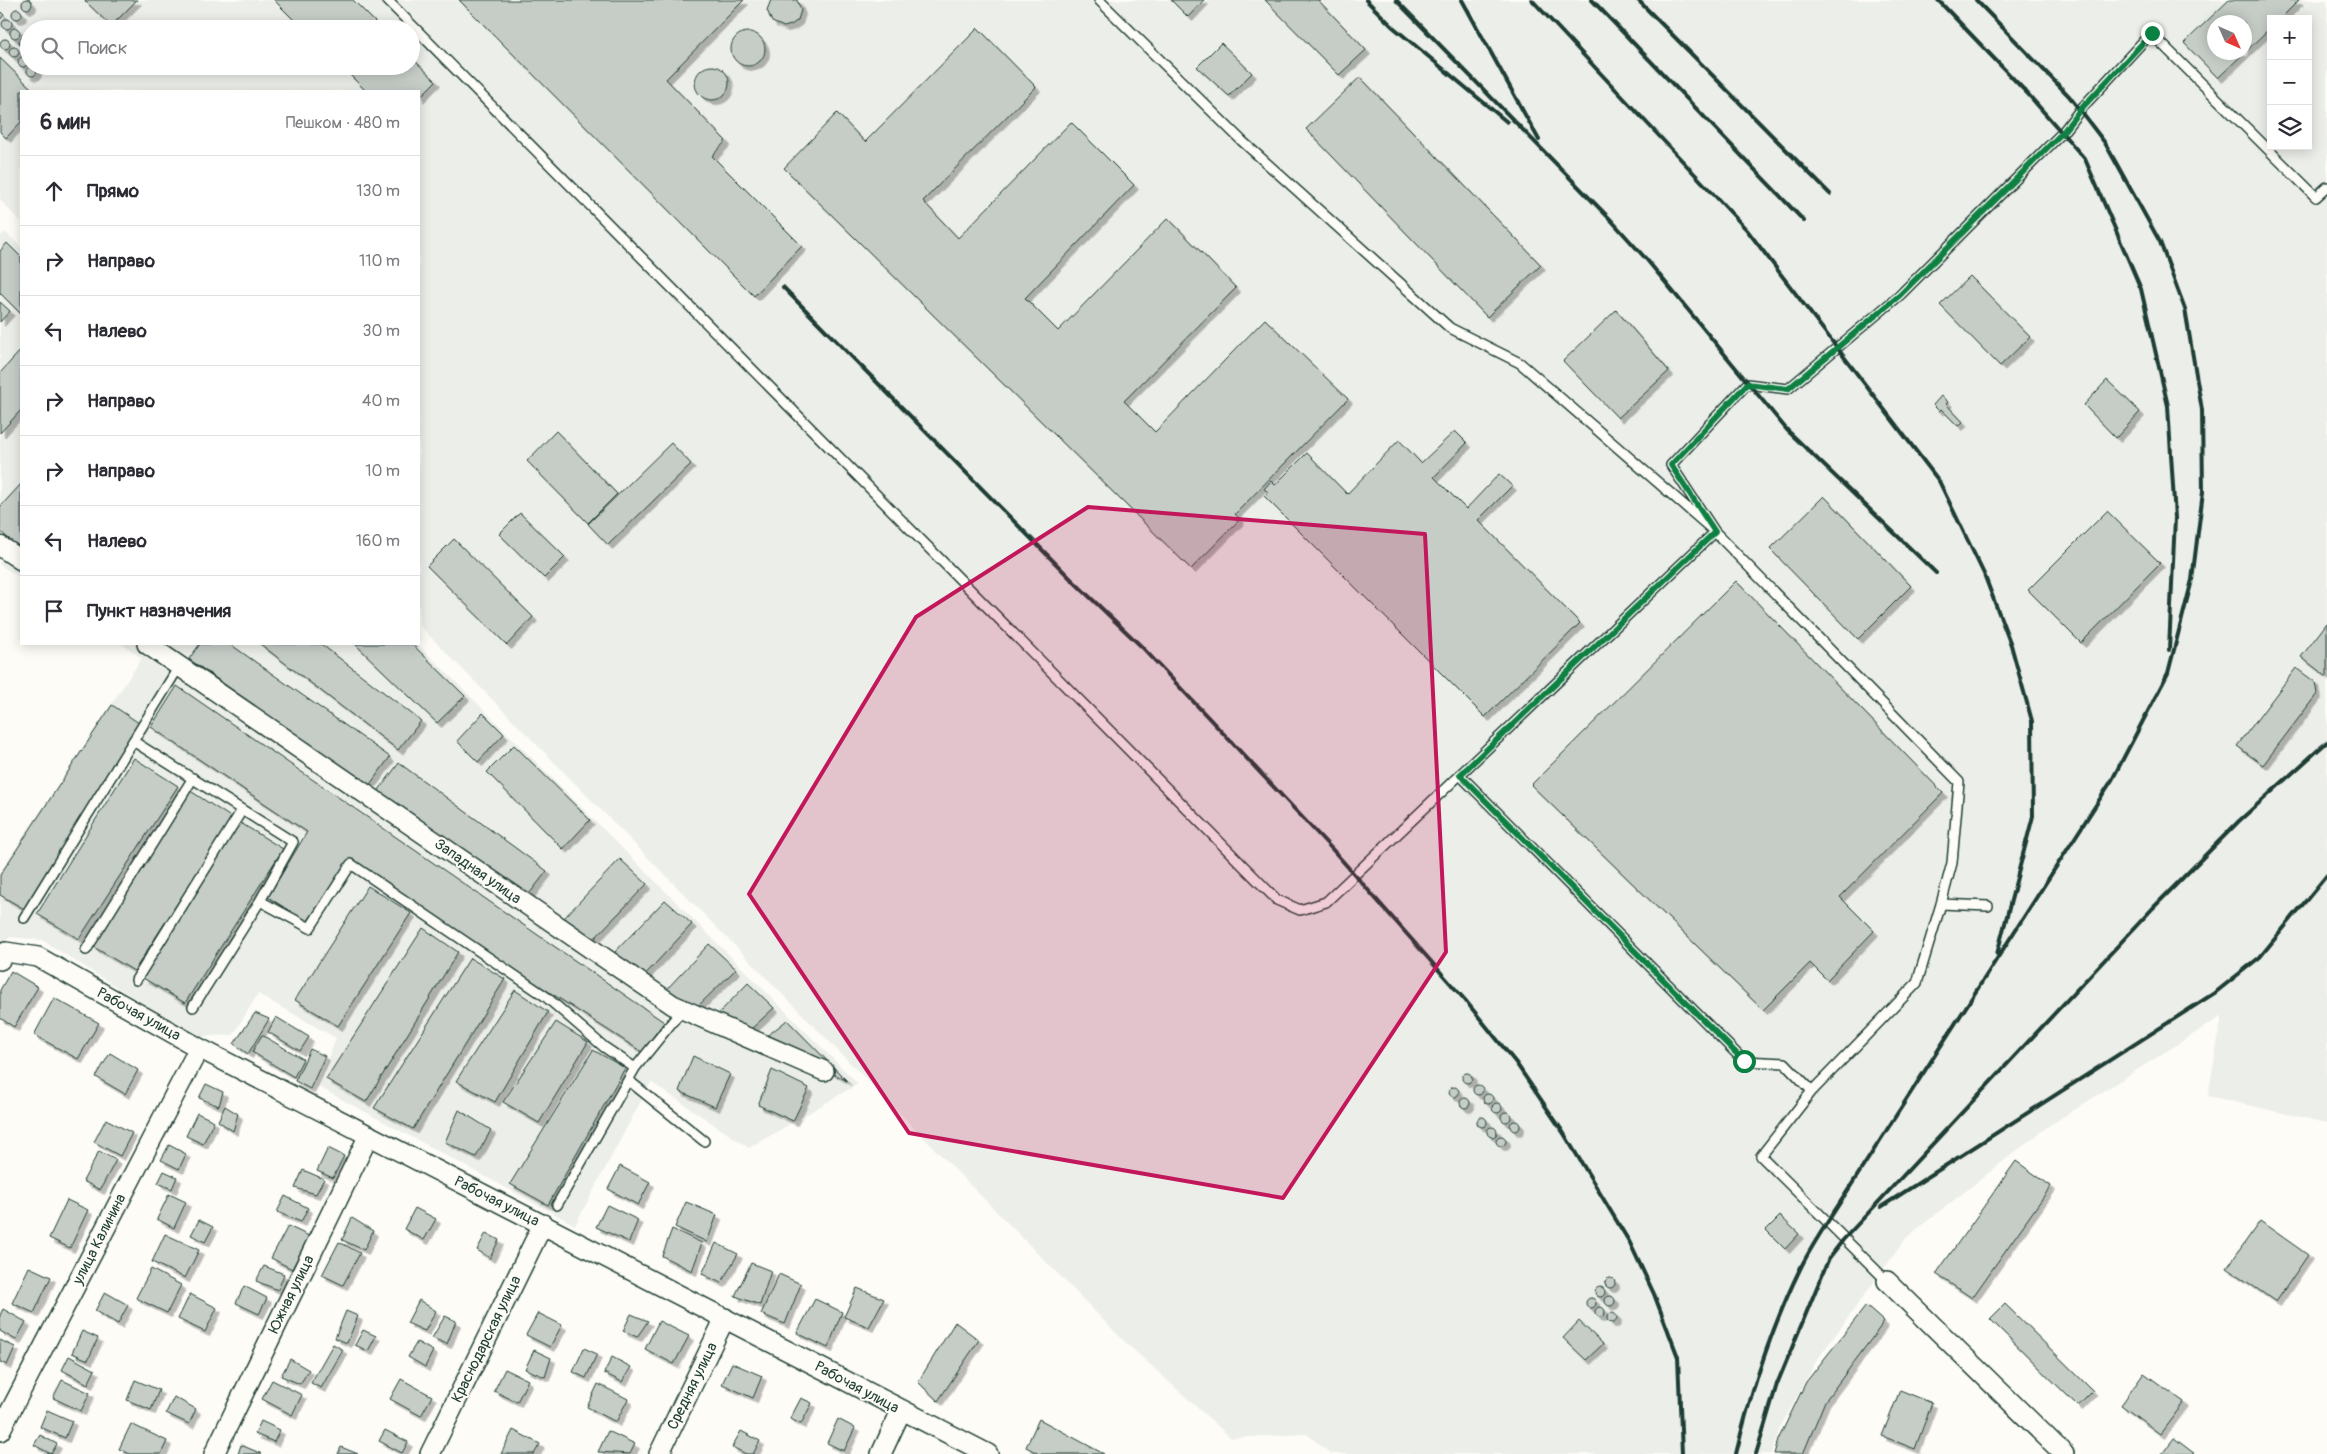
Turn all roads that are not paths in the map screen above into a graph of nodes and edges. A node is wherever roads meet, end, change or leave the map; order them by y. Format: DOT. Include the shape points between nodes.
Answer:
graph roads {
  1 [pos="386,0"];
  2 [pos="1099,0"];
  3 [pos="406,20"];
  4 [pos="420,34"];
  5 [pos="2327,187"];
  6 [pos="1715,532"];
  7 [pos="0,546"];
  8 [pos="20,559"];
  9 [pos="149,645"];
  10 [pos="180,665"];
  11 [pos="133,741"];
  12 [pos="1460,775"];
  13 [pos="193,778"];
  14 [pos="242,810"];
  15 [pos="260,901"];
  16 [pos="1941,904"];
  17 [pos="1988,906"];
  18 [pos="24,918"];
  19 [pos="86,950"];
  20 [pos="3,956"];
  21 [pos="136,980"];
  22 [pos="193,1007"];
  23 [pos="682,1010"];
  24 [pos="199,1048"];
  25 [pos="635,1068"];
  26 [pos="824,1071"];
  27 [pos="628,1080"];
  28 [pos="1812,1091"];
  29 [pos="369,1135"];
  30 [pos="704,1141"];
  31 [pos="557,1205"];
  32 [pos="543,1224"];
  33 [pos="1887,1281"];
  34 [pos="725,1318"];
  35 [pos="902,1411"];
  36 [pos="0,1430"];
  37 [pos="214,1454"];
  38 [pos="430,1454"];
  39 [pos="658,1454"];
  40 [pos="881,1454"];
  41 [pos="988,1454"];
  42 [pos="2064,1454"];
  1 -- 3 [label="lane"];
  2 -- 6 [label="lane" via="1242,141 1450,328 1520,363"];
  4 -- 12 [label="lane" via="1276,900 1300,910 1326,902"];
  5 -- 6 [label="lane" via="2316,197 2152,33 2063,132 1900,295 1788,389 1747,384 1671,465"];
  6 -- 12 [label="lane"];
  6 -- 16 [label="lane" via="1959,782 1952,863"];
  7 -- 8 [label="street"];
  9 -- 10 [label="street, Западная улица"];
  10 -- 11 [label="lane"];
  10 -- 23 [label="street, Западная улица"];
  11 -- 13 [label="lane"];
  11 -- 18 [label="lane"];
  12 -- 28 [label="lane" via="1744,1061 1785,1063"];
  13 -- 14 [label="lane"];
  13 -- 19 [label="lane"];
  14 -- 15 [label="lane" via="293,842"];
  14 -- 21 [label="lane"];
  15 -- 22 [label="lane"];
  15 -- 25 [label="lane" via="310,928 351,864 545,996 604,1047"];
  16 -- 17 [label="lane"];
  16 -- 28 [label="lane" via="1917,983"];
  20 -- 24 [label="street, Рабочая улица" via="38,957"];
  23 -- 25 [label="lane"];
  23 -- 26 [label="street, Западная улица"];
  24 -- 29 [label="street, Рабочая улица"];
  24 -- 36 [label="street, улица Калинина"];
  25 -- 27 [label="lane"];
  27 -- 30 [label="lane"];
  27 -- 31 [label="lane"];
  28 -- 33 [label="lane" via="1761,1156"];
  29 -- 32 [label="street, Рабочая улица"];
  29 -- 37 [label="street, Южная улица"];
  32 -- 34 [label="street, Рабочая улица"];
  32 -- 38 [label="street, Краснодарская улица"];
  33 -- 42 [label="street"];
  34 -- 35 [label="street, Рабочая улица"];
  34 -- 39 [label="street, Средняя улица"];
  35 -- 40 [label="street"];
  35 -- 41 [label="street, Рабочая улица"];
}
